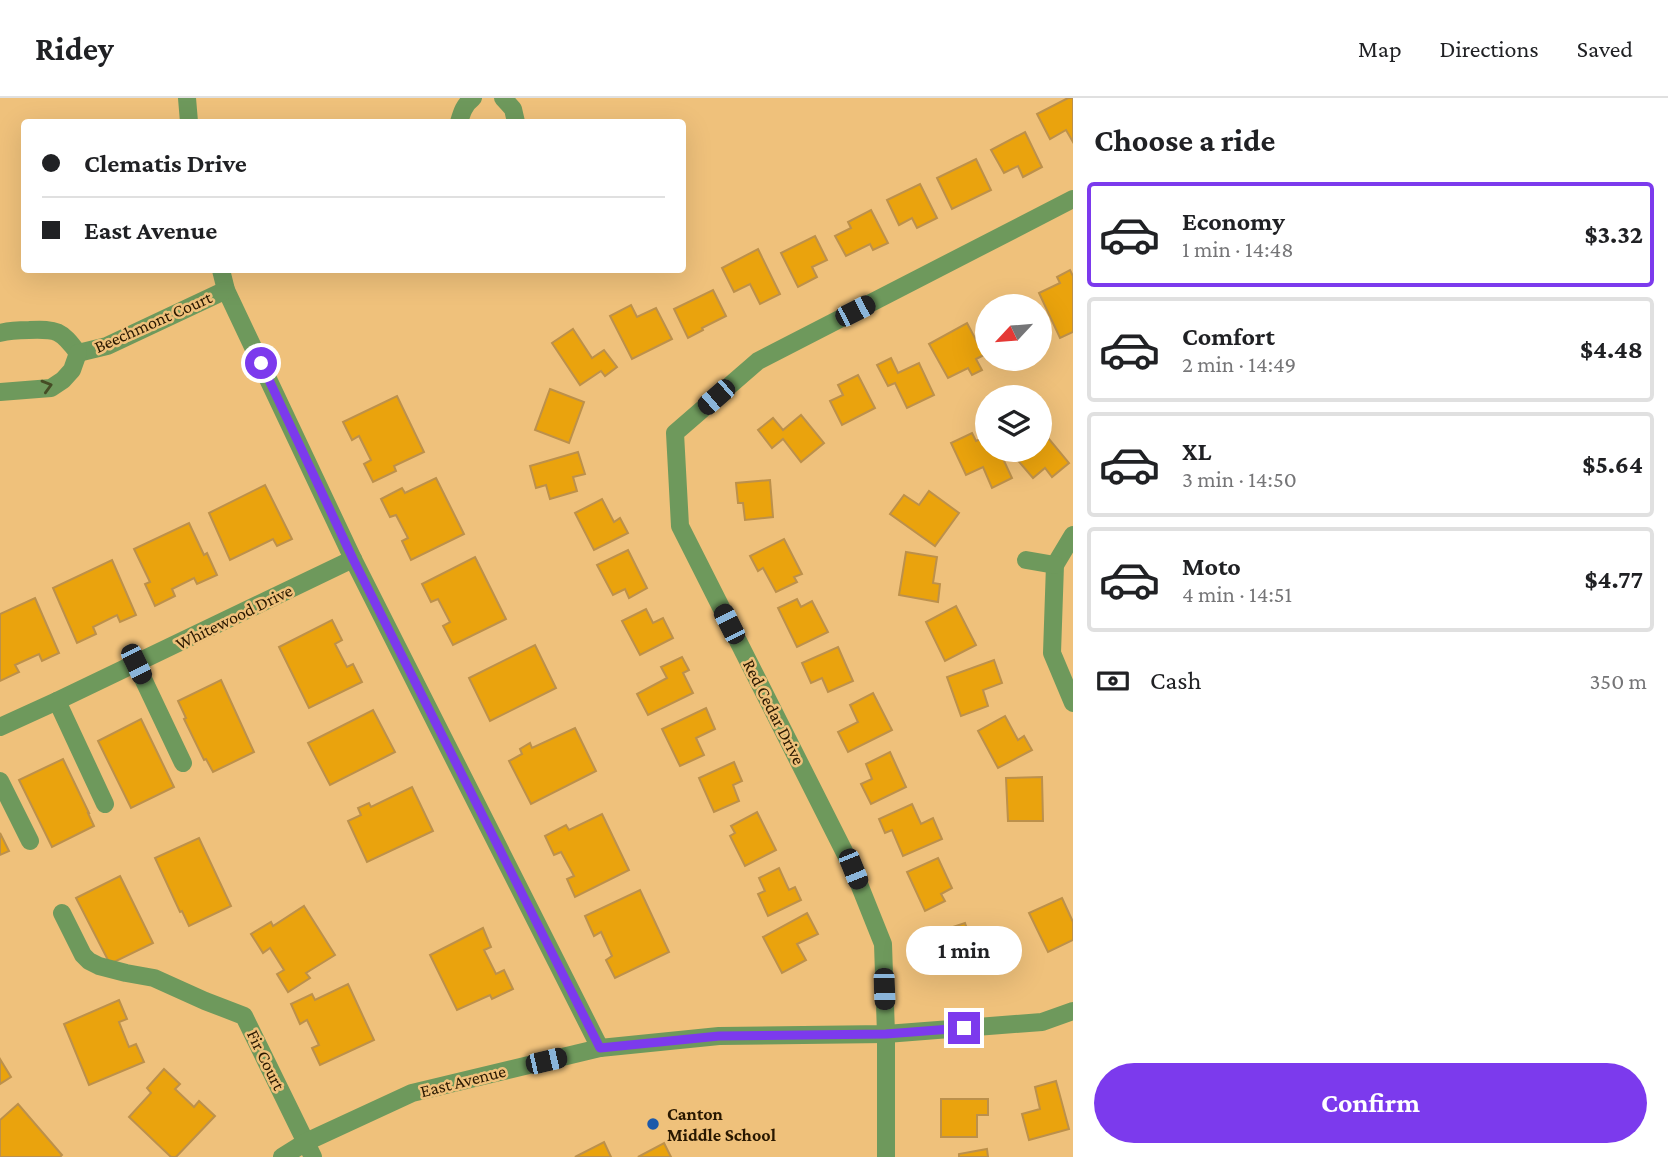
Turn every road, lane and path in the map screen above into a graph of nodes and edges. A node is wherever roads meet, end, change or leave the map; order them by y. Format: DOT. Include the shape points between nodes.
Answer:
graph roads {
  1 [pos="187,98"];
  2 [pos="472,98"];
  3 [pos="503,98"];
  4 [pos="189,119"];
  5 [pos="460,119"];
  6 [pos="515,119"];
  7 [pos="1073,198"];
  8 [pos="222,273"];
  9 [pos="226,289"];
  10 [pos="0,333"];
  11 [pos="78,353"];
  12 [pos="0,392"];
  13 [pos="1073,535"];
  14 [pos="353,559"];
  15 [pos="1026,560"];
  16 [pos="1055,565"];
  17 [pos="136,664"];
  18 [pos="57,701"];
  19 [pos="1073,703"];
  20 [pos="0,727"];
  21 [pos="183,763"];
  22 [pos="0,781"];
  23 [pos="105,804"];
  24 [pos="30,841"];
  25 [pos="62,913"];
  26 [pos="1073,1011"];
  27 [pos="886,1034"];
  28 [pos="600,1048"];
  29 [pos="309,1149"];
  30 [pos="282,1157"];
  31 [pos="886,1157"];
  1 -- 4 [label="street"];
  2 -- 5 [label="street"];
  3 -- 6 [label="street"];
  7 -- 27 [label="street, Red Cedar Drive" via="758,361 675,433 680,526 853,869 883,944"];
  8 -- 9 [label="street"];
  9 -- 11 [label="street, Beechmont Court" via="107,346"];
  9 -- 14 [label="street"];
  10 -- 11 [label="street, Beechmont Court" via="51,329 68,339"];
  12 -- 11 [label="street, Beechmont Court, one-way" via="51,388 72,370"];
  13 -- 16 [label="street"];
  14 -- 17 [label="street, Whitewood Drive"];
  14 -- 28 [label="street"];
  15 -- 16 [label="street"];
  16 -- 19 [label="street" via="1052,653"];
  17 -- 18 [label="street, Whitewood Drive"];
  17 -- 21 [label="street"];
  18 -- 20 [label="street, Whitewood Drive"];
  18 -- 23 [label="street"];
  22 -- 24 [label="street"];
  25 -- 29 [label="street, Fir Court" via="89,961 154,978 244,1016"];
  26 -- 27 [label="street, East Avenue" via="1042,1022"];
  27 -- 28 [label="street, East Avenue" via="719,1036"];
  27 -- 31 [label="street"];
  28 -- 29 [label="street, East Avenue" via="412,1093"];
  29 -- 30 [label="street, East Avenue"];
}
